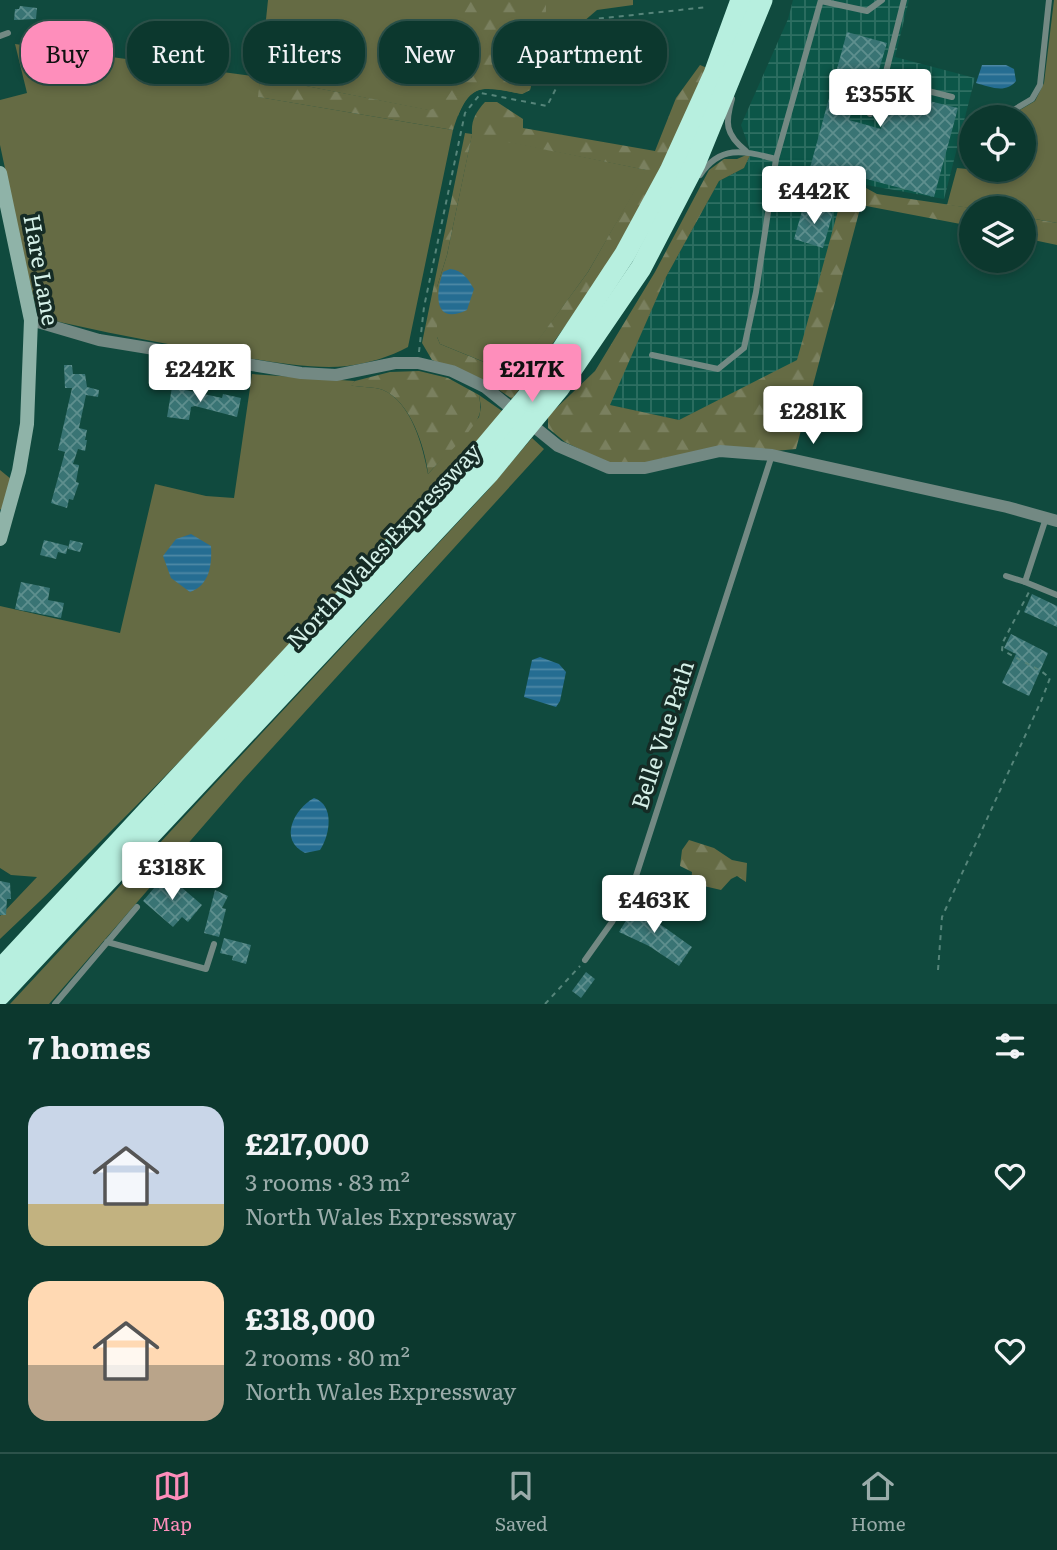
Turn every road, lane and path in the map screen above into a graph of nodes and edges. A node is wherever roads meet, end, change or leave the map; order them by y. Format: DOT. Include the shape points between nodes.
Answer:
graph roads {
  1 [pos="741,0"];
  2 [pos="762,0"];
  3 [pos="882,0"];
  4 [pos="904,0"];
  5 [pos="1049,0"];
  6 [pos="821,1"];
  7 [pos="708,7"];
  8 [pos="8,33"];
  9 [pos="0,36"];
  10 [pos="738,78"];
  11 [pos="884,80"];
  12 [pos="734,91"];
  13 [pos="952,97"];
  14 [pos="1022,105"];
  15 [pos="870,114"];
  16 [pos="746,151"];
  17 [pos="776,159"];
  18 [pos="0,173"];
  19 [pos="650,249"];
  20 [pos="31,320"];
  21 [pos="652,355"];
  22 [pos="418,363"];
  23 [pos="772,455"];
  24 [pos="1052,519"];
  25 [pos="0,539"];
  26 [pos="1006,576"];
  27 [pos="1025,582"];
  28 [pos="1033,585"];
  29 [pos="1057,595"];
  30 [pos="137,906"];
  31 [pos="52,914"];
  32 [pos="107,942"];
  33 [pos="214,944"];
  34 [pos="0,958"];
  35 [pos="585,960"];
  36 [pos="938,970"];
  37 [pos="3,987"];
  38 [pos="55,1004"];
  39 [pos="545,1004"];
  1 -- 31 [label="highway, North Wales Expressway" via="670,171 625,254 544,377 474,460"];
  2 -- 10 [label="lane"];
  2 -- 19 [label="highway, North Wales Expressway" via="695,164"];
  3 -- 6 [label="lane" via="867,11"];
  4 -- 11 [label="lane"];
  5 -- 14 [label="lane" via="1040,85"];
  6 -- 17 [label="lane"];
  7 -- 22 [label="path" via="595,19 547,106 481,93 465,113 424,307"];
  8 -- 9 [label="lane"];
  11 -- 13 [label="lane"];
  11 -- 15 [label="lane"];
  12 -- 16 [label="lane" via="727,128"];
  16 -- 17 [label="lane"];
  16 -- 19 [label="lane" via="727,153 708,164"];
  17 -- 21 [label="lane" via="744,348 718,369"];
  18 -- 20 [label="street, Hare Lane"];
  19 -- 37 [label="highway, North Wales Expressway" via="559,388 489,474"];
  20 -- 22 [label="street" via="99,340 301,373 336,375"];
  20 -- 25 [label="street, Hare Lane" via="27,424"];
  22 -- 23 [label="street" via="452,371 485,387 558,446 609,468 645,468 720,451"];
  23 -- 24 [label="street"];
  23 -- 35 [label="lane, Belle Vue Path" via="635,876 612,922"];
  24 -- 27 [label="lane"];
  26 -- 27 [label="lane"];
  27 -- 28 [label="lane"];
  28 -- 29 [label="lane"];
  28 -- 36 [label="path" via="1001,648 1050,678 942,917"];
  30 -- 32 [label="lane"];
  31 -- 34 [label="highway"];
  31 -- 37 [label="highway, North Wales Expressway"];
  32 -- 33 [label="lane" via="206,969"];
  32 -- 38 [label="lane"];
  35 -- 39 [label="path"];
}
